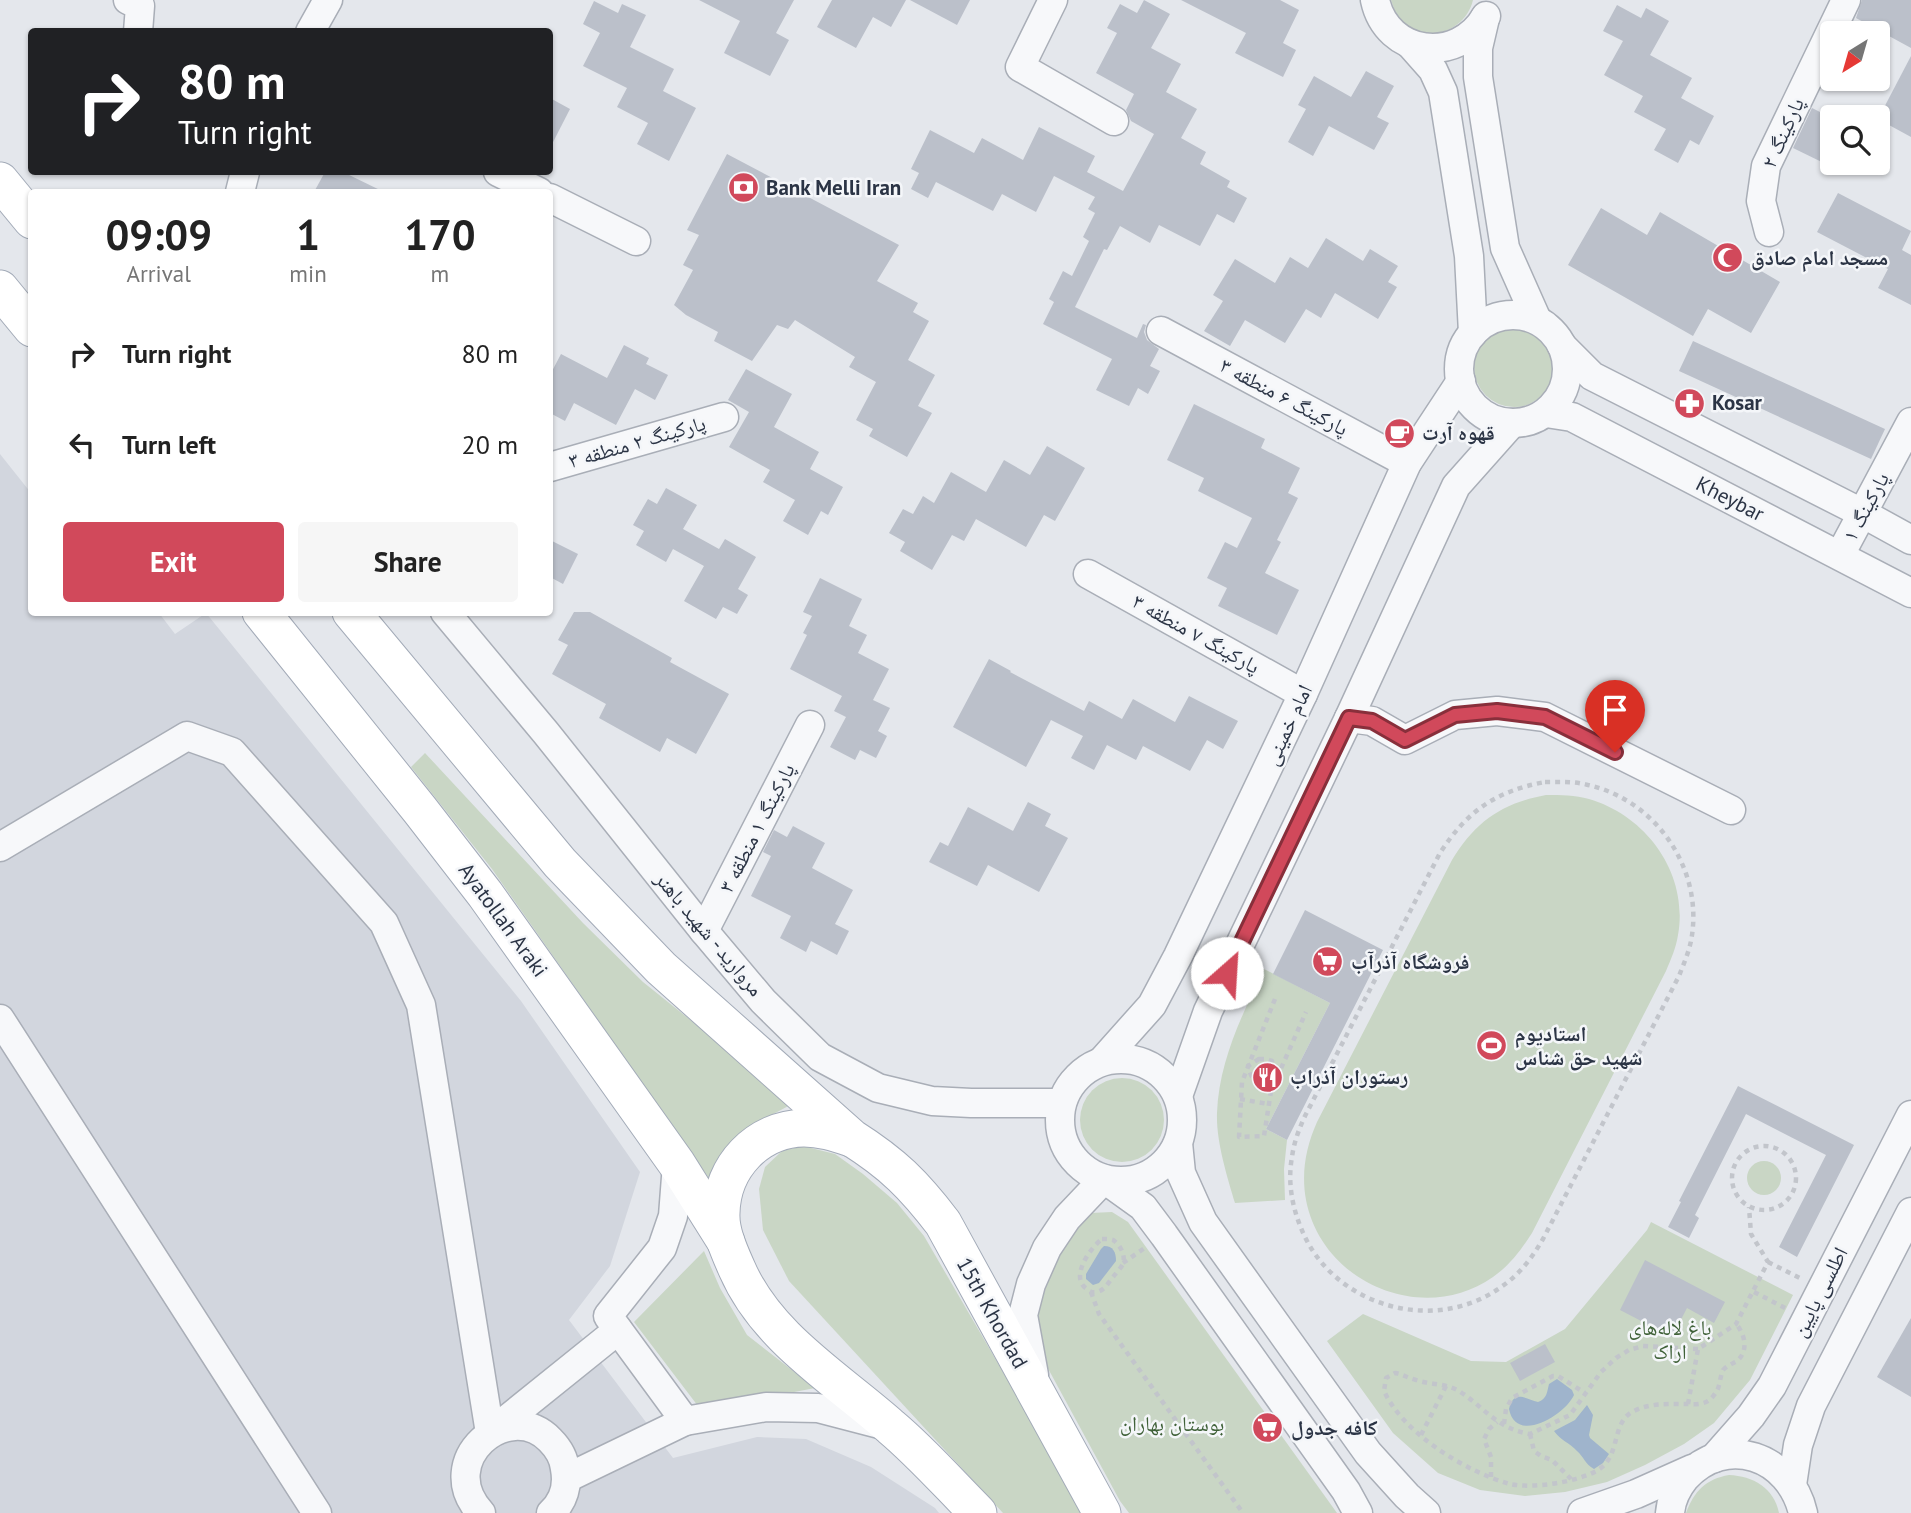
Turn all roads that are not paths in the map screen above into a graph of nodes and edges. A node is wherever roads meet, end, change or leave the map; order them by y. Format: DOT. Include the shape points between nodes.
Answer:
graph roads {
  1 [pos="128,0"];
  2 [pos="328,0"];
  3 [pos="1053,0"];
  4 [pos="1846,0"];
  5 [pos="1372,3"];
  6 [pos="1488,9"];
  7 [pos="138,28"];
  8 [pos="312,28"];
  9 [pos="1410,44"];
  10 [pos="1114,121"];
  11 [pos="504,175"];
  12 [pos="0,181"];
  13 [pos="533,189"];
  14 [pos="553,200"];
  15 [pos="28,215"];
  16 [pos="1769,232"];
  17 [pos="636,241"];
  18 [pos="0,289"];
  19 [pos="1537,320"];
  20 [pos="28,323"];
  21 [pos="1161,331"];
  22 [pos="1473,332"];
  23 [pos="1562,346"];
  24 [pos="1461,381"];
  25 [pos="1546,414"];
  26 [pos="724,417"];
  27 [pos="1911,422"];
  28 [pos="1512,423"];
  29 [pos="1407,463"];
  30 [pos="553,466"];
  31 [pos="1862,513"];
  32 [pos="1911,540"];
  33 [pos="1840,555"];
  34 [pos="1088,574"];
  35 [pos="1911,593"];
  36 [pos="264,616"];
  37 [pos="354,616"];
  38 [pos="448,616"];
  39 [pos="1303,694"];
  40 [pos="1349,718"];
  41 [pos="810,725"];
  42 [pos="1731,810"];
  43 [pos="0,847"];
  44 [pos="704,931"];
  45 [pos="0,1019"];
  46 [pos="1102,1060"];
  47 [pos="1178,1096"];
  48 [pos="1061,1103"];
  49 [pos="1908,1130"];
  50 [pos="852,1138"];
  51 [pos="1178,1143"];
  52 [pos="677,1164"];
  53 [pos="1104,1179"];
  54 [pos="1911,1212"];
  55 [pos="726,1242"];
  56 [pos="618,1330"];
  57 [pos="1038,1395"];
  58 [pos="685,1421"];
  59 [pos="894,1428"];
  60 [pos="490,1433"];
  61 [pos="1704,1463"];
  62 [pos="567,1478"];
  63 [pos="1792,1485"];
  64 [pos="473,1510"];
  65 [pos="317,1513"];
  66 [pos="551,1513"];
  67 [pos="978,1513"];
  68 [pos="1102,1513"];
  69 [pos="1359,1513"];
  70 [pos="1426,1513"];
  71 [pos="1581,1513"];
  72 [pos="1670,1513"];
  73 [pos="1802,1513"];
  1 -- 7 [label="street" via="140,6"];
  2 -- 8 [label="street"];
  3 -- 10 [label="street" via="1020,67"];
  4 -- 16 [label="street, پارکینگ ۲" via="1766,166 1761,201"];
  5 -- 9 [label="street" via="1396,36"];
  6 -- 9 [label="street" via="1475,32 1461,42 1444,48"];
  6 -- 19 [label="street" via="1478,48 1478,77 1506,248"];
  9 -- 22 [label="street" via="1433,70 1443,92 1469,256"];
  11 -- 13 [label="street"];
  12 -- 15 [label="main road"];
  14 -- 17 [label="street"];
  18 -- 20 [label="main road"];
  19 -- 22 [label="street" via="1503,315"];
  19 -- 23 [label="street"];
  21 -- 29 [label="street, پارکینگ ۶ منطقه ۳"];
  22 -- 24 [label="street" via="1463,347"];
  23 -- 25 [label="street" via="1566,381"];
  23 -- 31 [label="street" via="1592,376"];
  24 -- 28 [label="street" via="1479,410"];
  24 -- 29 [label="street, امام خمینی"];
  25 -- 28 [label="street"];
  25 -- 33 [label="street, Kheybar" via="1572,417"];
  26 -- 30 [label="street, پارکینگ ۲ منطقه ۳"];
  27 -- 31 [label="street, پارکینگ ۱"];
  28 -- 40 [label="street" via="1455,486"];
  29 -- 39 [label="street, امام خمینی"];
  31 -- 32 [label="street"];
  31 -- 33 [label="street, پارکینگ ۱"];
  33 -- 35 [label="street, Kheybar"];
  34 -- 39 [label="street, پارکینگ ۷ منطقه ۳"];
  36 -- 52 [label="main road, Ayatollah Araki" via="485,894"];
  37 -- 50 [label="main road" via="560,863 661,968"];
  38 -- 44 [label="street, مروارید - شهید باهنر"];
  39 -- 46 [label="street, امام خمینی" via="1152,1005"];
  40 -- 42 [label="street" via="1372,721 1405,740 1455,715 1497,711 1545,717"];
  40 -- 47 [label="street" via="1208,1011"];
  41 -- 44 [label="street, پارکینگ ۱ منطقه ۳"];
  43 -- 60 [label="street" via="187,736 232,752 384,923 421,1005"];
  44 -- 48 [label="street, مروارید - شهید باهنر" via="763,1001 820,1057 878,1087 932,1101"];
  45 -- 65 [label="street"];
  46 -- 47 [label="street" via="1139,1060 1169,1080"];
  46 -- 48 [label="street" via="1076,1077"];
  47 -- 51 [label="street" via="1183,1126"];
  48 -- 53 [label="street" via="1061,1135 1067,1150 1076,1162"];
  49 -- 61 [label="street, اطلسی پایین" via="1772,1386 1751,1416"];
  50 -- 55 [label="main road" via="804,1128 777,1132 743,1156 732,1170 722,1201"];
  50 -- 57 [label="main road, 15th Khordad" via="902,1174 943,1223"];
  51 -- 53 [label="street" via="1169,1159 1140,1179"];
  51 -- 70 [label="street" via="1181,1173 1203,1222 1368,1453"];
  52 -- 55 [label="main road, Ayatollah Araki"];
  52 -- 56 [label="street" via="673,1216 662,1248 608,1316"];
  53 -- 57 [label="street" via="1067,1218 1031,1284 1023,1315"];
  53 -- 69 [label="street" via="1143,1207"];
  54 -- 63 [label="street" via="1811,1406 1798,1445"];
  55 -- 59 [label="main road" via="738,1272 772,1324"];
  56 -- 58 [label="street"];
  56 -- 60 [label="street"];
  57 -- 68 [label="main road, 15th Khordad"];
  58 -- 59 [label="street" via="766,1408 818,1408"];
  58 -- 62 [label="street"];
  59 -- 67 [label="main road"];
  60 -- 62 [label="street" via="520,1426 548,1437 565,1463"];
  60 -- 64 [label="street" via="477,1444 465,1474"];
  61 -- 63 [label="street" via="1736,1454 1758,1458 1777,1468"];
  61 -- 71 [label="street"];
  61 -- 72 [label="street, اطلسی پایین" via="1680,1485"];
  62 -- 66 [label="street" via="564,1494"];
  63 -- 73 [label="street"];
}
